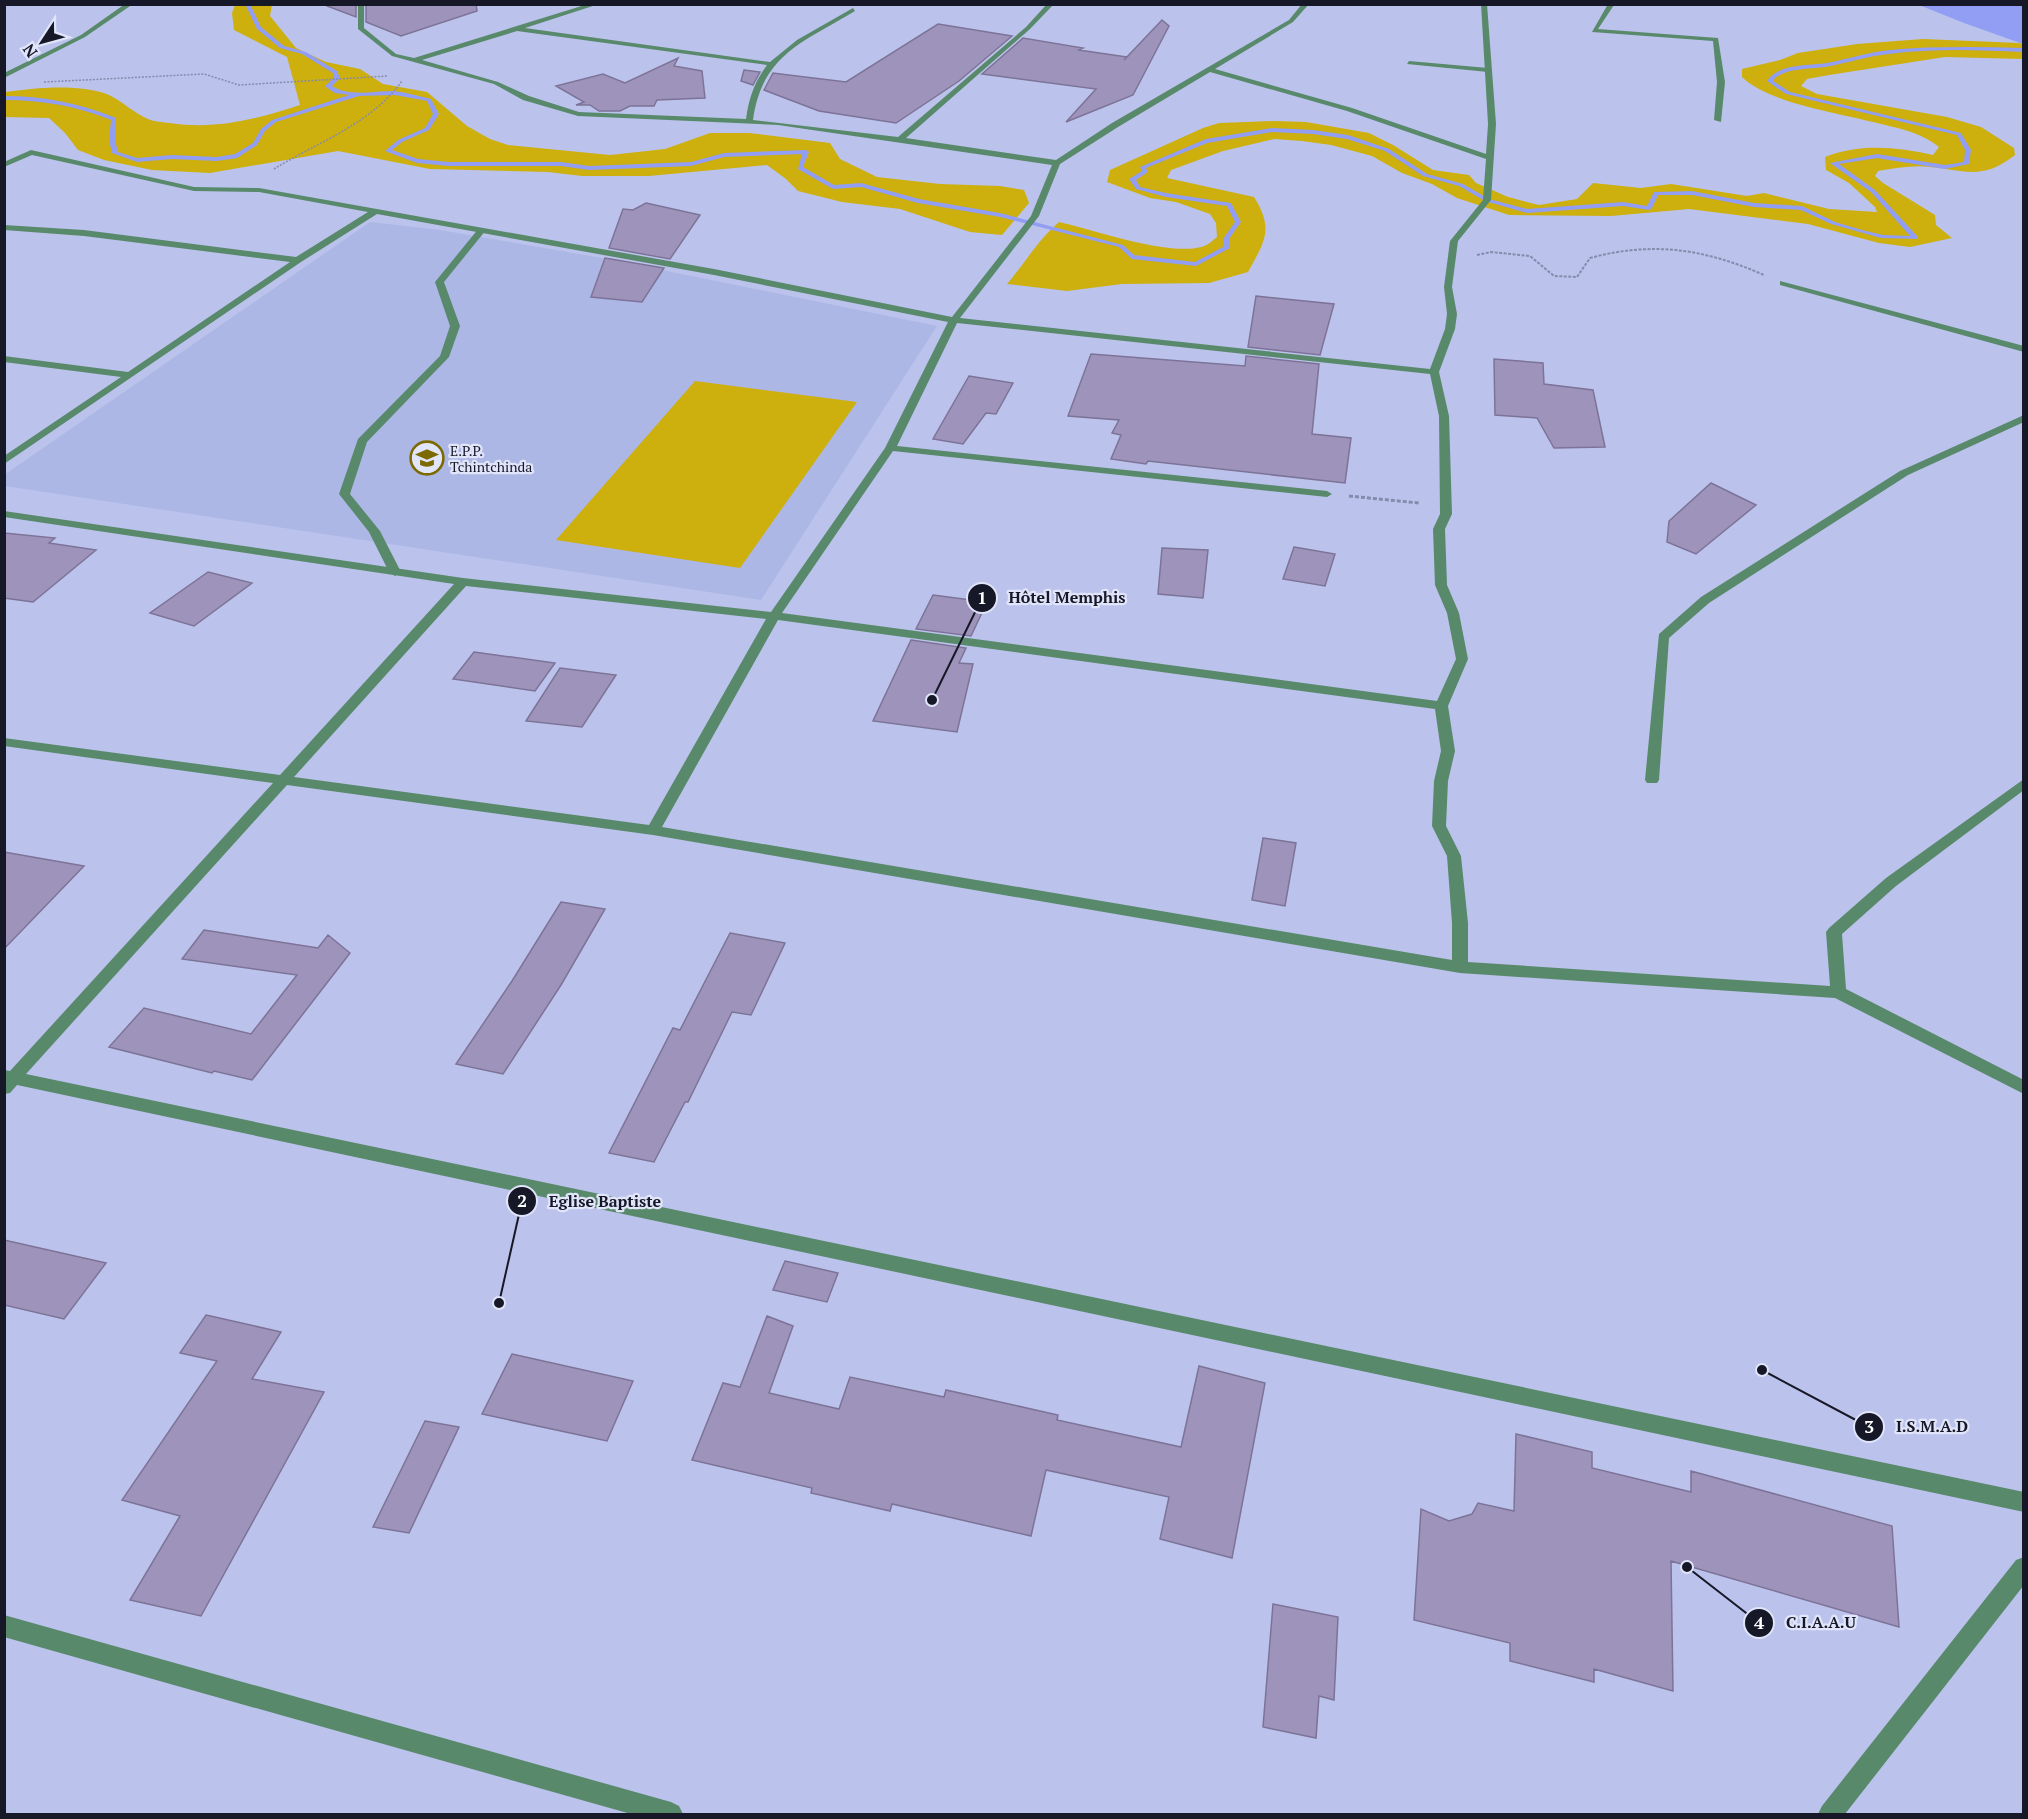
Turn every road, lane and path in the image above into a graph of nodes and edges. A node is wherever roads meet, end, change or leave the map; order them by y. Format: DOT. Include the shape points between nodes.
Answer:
graph roads {
  1 [pos="130,4"];
  2 [pos="596,4"];
  3 [pos="1051,4"];
  4 [pos="1306,4"];
  5 [pos="1484,4"];
  6 [pos="361,5"];
  7 [pos="1610,5"];
  8 [pos="853,10"];
  9 [pos="517,29"];
  10 [pos="416,60"];
  11 [pos="1409,63"];
  12 [pos="771,64"];
  13 [pos="1208,69"];
  14 [pos="1488,70"];
  15 [pos="407,72"];
  16 [pos="4,76"];
  17 [pos="44,82"];
  18 [pos="1718,120"];
  19 [pos="749,122"];
  20 [pos="900,139"];
  21 [pos="1490,158"];
  22 [pos="1057,163"];
  23 [pos="4,165"];
  24 [pos="259,190"];
  25 [pos="376,211"];
  26 [pos="4,227"];
  27 [pos="482,230"];
  28 [pos="1452,257"];
  29 [pos="298,260"];
  30 [pos="1783,284"];
  31 [pos="954,320"];
  32 [pos="2024,349"];
  33 [pos="4,359"];
  34 [pos="1434,372"];
  35 [pos="130,375"];
  36 [pos="2024,418"];
  37 [pos="890,448"];
  38 [pos="4,461"];
  39 [pos="1328,494"];
  40 [pos="1445,505"];
  41 [pos="4,514"];
  42 [pos="395,572"];
  43 [pos="463,582"];
  44 [pos="774,616"];
  45 [pos="1441,706"];
  46 [pos="4,742"];
  47 [pos="1653,780"];
  48 [pos="282,781"];
  49 [pos="2024,783"];
  50 [pos="653,830"];
  51 [pos="1460,968"];
  52 [pos="1838,992"];
  53 [pos="7,1081"];
  54 [pos="2024,1088"];
  55 [pos="2024,1502"];
  56 [pos="2024,1567"];
  57 [pos="4,1626"];
  58 [pos="671,1815"];
  59 [pos="1830,1815"];
  1 -- 16 [label="street" via="83,36"];
  2 -- 9 [label="street"];
  3 -- 20 [label="street"];
  4 -- 13 [label="street" via="1291,21"];
  5 -- 14 [label="street"];
  6 -- 10 [label="street" via="361,29 394,55"];
  7 -- 18 [label="street" via="1594,31 1716,39 1721,82"];
  8 -- 12 [label="street" via="785,49"];
  9 -- 10 [label="street"];
  9 -- 12 [label="street"];
  10 -- 15 [label="path"];
  10 -- 19 [label="street" via="496,83 526,98 578,114"];
  11 -- 14 [label="street"];
  12 -- 19 [label="street" via="750,100"];
  13 -- 21 [label="street" via="1351,109"];
  13 -- 22 [label="street"];
  14 -- 21 [label="street"];
  15 -- 17 [label="path" via="384,77 238,85 204,74"];
  15 -- 24 [label="path" via="395,93 363,117 263,176"];
  19 -- 20 [label="street"];
  20 -- 22 [label="street"];
  21 -- 28 [label="street" via="1487,200 1454,241"];
  22 -- 31 [label="street" via="1035,216"];
  23 -- 24 [label="street" via="31,152 194,189"];
  24 -- 25 [label="street"];
  25 -- 27 [label="street"];
  25 -- 29 [label="street"];
  26 -- 29 [label="street"];
  27 -- 31 [label="street"];
  27 -- 42 [label="street" via="439,282 455,326 444,357 362,441 344,494 374,531"];
  28 -- 30 [label="path" via="1513,252 1530,256 1554,276 1577,277 1590,258 1651,248 1733,261"];
  28 -- 34 [label="street" via="1448,288 1451,322"];
  29 -- 35 [label="street"];
  30 -- 32 [label="street"];
  31 -- 34 [label="street"];
  31 -- 37 [label="street"];
  33 -- 35 [label="street"];
  34 -- 40 [label="street" via="1444,416"];
  35 -- 38 [label="street"];
  36 -- 47 [label="street" via="1904,473 1705,600 1663,638"];
  37 -- 39 [label="street"];
  37 -- 44 [label="street"];
  39 -- 40 [label="path"];
  40 -- 45 [label="street" via="1446,514 1439,529 1441,585 1453,613 1462,659"];
  41 -- 42 [label="street"];
  42 -- 43 [label="street"];
  43 -- 44 [label="street"];
  43 -- 48 [label="street"];
  44 -- 45 [label="street"];
  44 -- 50 [label="street"];
  45 -- 51 [label="street" via="1448,751 1438,826 1454,856"];
  46 -- 48 [label="street"];
  48 -- 50 [label="street"];
  48 -- 53 [label="street"];
  49 -- 52 [label="street" via="1892,882 1834,932"];
  50 -- 51 [label="street"];
  51 -- 52 [label="street"];
  52 -- 54 [label="street"];
  53 -- 55 [label="street"];
  56 -- 59 [label="street"];
  57 -- 58 [label="street"];
}
